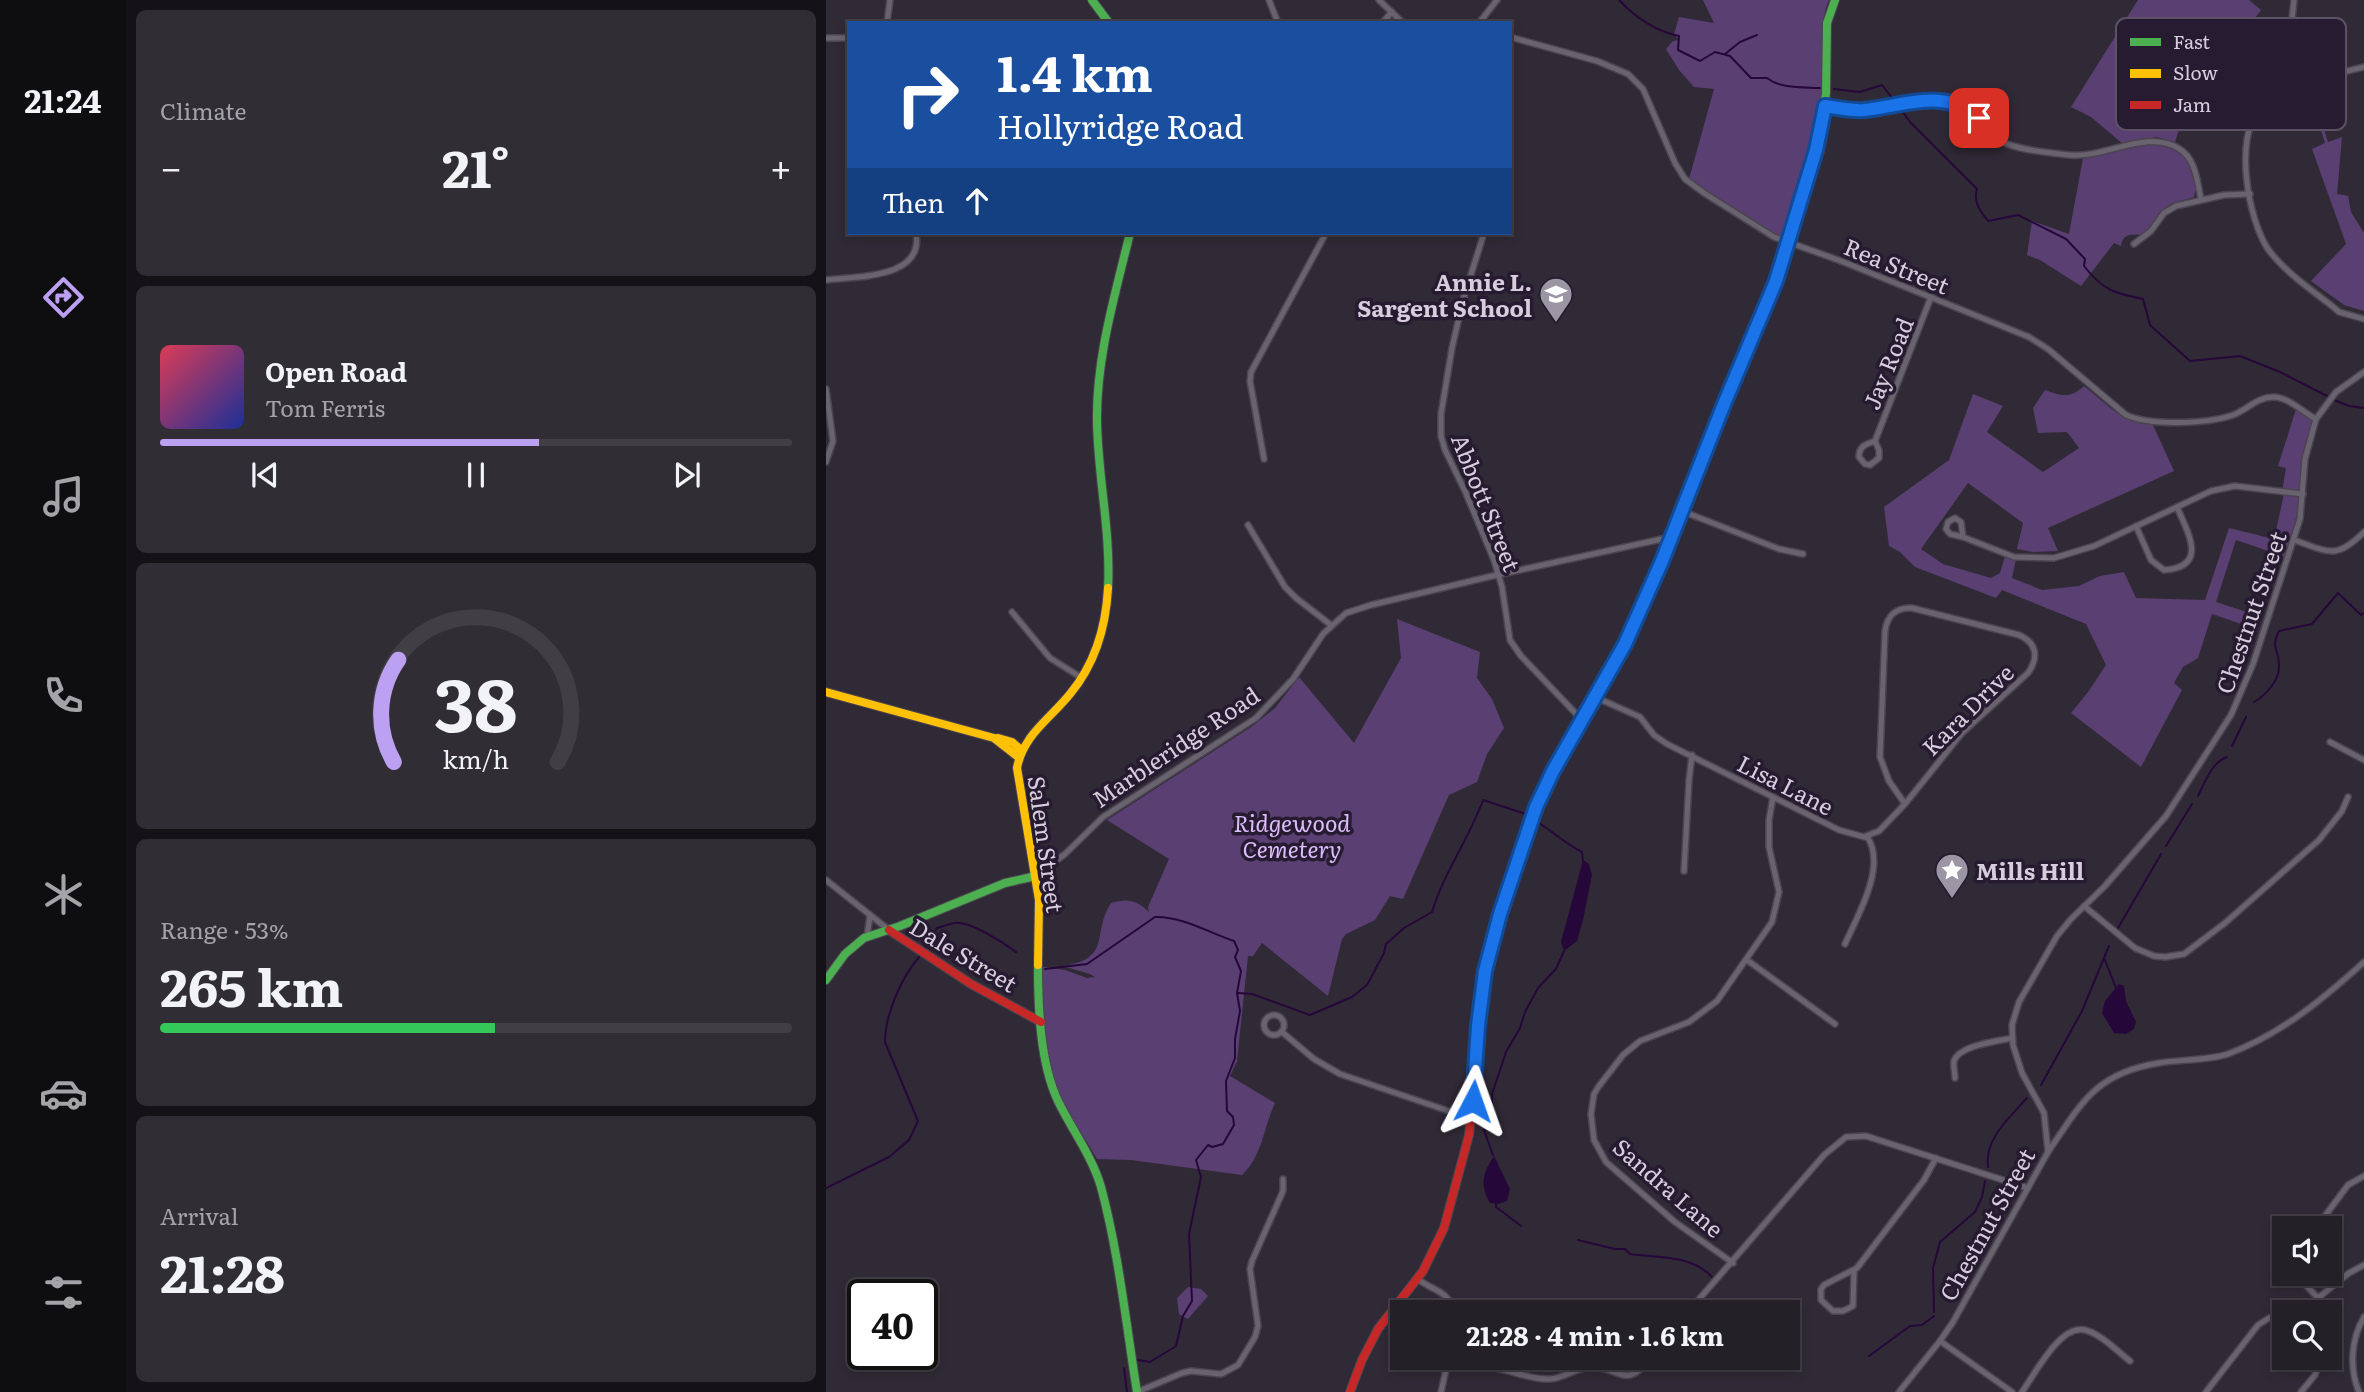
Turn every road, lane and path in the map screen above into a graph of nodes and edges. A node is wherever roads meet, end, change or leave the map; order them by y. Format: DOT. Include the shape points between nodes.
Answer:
graph roads {
  1 [pos="890,0"];
  2 [pos="1092,0"];
  3 [pos="1269,0"];
  4 [pos="1379,0"];
  5 [pos="1497,0"];
  6 [pos="1835,0"];
  7 [pos="2294,0"];
  8 [pos="1392,12"];
  9 [pos="2292,18"];
  10 [pos="887,21"];
  11 [pos="1108,21"];
  12 [pos="1277,21"];
  13 [pos="1384,21"];
  14 [pos="1401,21"];
  15 [pos="1481,21"];
  16 [pos="826,38"];
  17 [pos="847,38"];
  18 [pos="1512,38"];
  19 [pos="2364,67"];
  20 [pos="2346,73"];
  21 [pos="1825,106"];
  22 [pos="2250,130"];
  23 [pos="2250,194"];
  24 [pos="2201,199"];
  25 [pos="916,235"];
  26 [pos="1130,235"];
  27 [pos="1325,235"];
  28 [pos="1483,235"];
  29 [pos="1788,243"];
  30 [pos="2133,244"];
  31 [pos="826,280"];
  32 [pos="1931,298"];
  33 [pos="2364,319"];
  34 [pos="2364,372"];
  35 [pos="826,389"];
  36 [pos="2316,419"];
  37 [pos="1875,441"];
  38 [pos="1264,459"];
  39 [pos="826,462"];
  40 [pos="2303,494"];
  41 [pos="2177,507"];
  42 [pos="1682,511"];
  43 [pos="1248,525"];
  44 [pos="2136,526"];
  45 [pos="2364,532"];
  46 [pos="1671,537"];
  47 [pos="1963,537"];
  48 [pos="2294,540"];
  49 [pos="1803,554"];
  50 [pos="1499,575"];
  51 [pos="1012,612"];
  52 [pos="1331,625"];
  53 [pos="1082,678"];
  54 [pos="826,692"];
  55 [pos="1595,697"];
  56 [pos="1582,720"];
  57 [pos="1029,737"];
  58 [pos="994,738"];
  59 [pos="1006,739"];
  60 [pos="2330,742"];
  61 [pos="1019,752"];
  62 [pos="1692,755"];
  63 [pos="2364,760"];
  64 [pos="1773,797"];
  65 [pos="2348,797"];
  66 [pos="1905,804"];
  67 [pos="1866,836"];
  68 [pos="1684,871"];
  69 [pos="1036,876"];
  70 [pos="826,880"];
  71 [pos="2084,906"];
  72 [pos="870,915"];
  73 [pos="889,930"];
  74 [pos="867,937"];
  75 [pos="1845,944"];
  76 [pos="1746,960"];
  77 [pos="2364,962"];
  78 [pos="826,980"];
  79 [pos="1041,1022"];
  80 [pos="1835,1024"];
  81 [pos="1282,1032"];
  82 [pos="2012,1038"];
  83 [pos="1955,1078"];
  84 [pos="1472,1119"];
  85 [pos="2046,1127"];
  86 [pos="2061,1133"];
  87 [pos="2048,1152"];
  88 [pos="1936,1158"];
  89 [pos="2364,1176"];
  90 [pos="1283,1179"];
  91 [pos="2028,1188"];
  92 [pos="2325,1216"];
  93 [pos="1732,1263"];
  94 [pos="2364,1265"];
  95 [pos="1854,1270"];
  96 [pos="1418,1279"];
  97 [pos="2342,1279"];
  98 [pos="2307,1286"];
  99 [pos="2333,1286"];
  100 [pos="1449,1300"];
  101 [pos="1699,1300"];
  102 [pos="2364,1317"];
  103 [pos="2272,1318"];
  104 [pos="1940,1341"];
  105 [pos="2130,1361"];
  106 [pos="1445,1370"];
  107 [pos="1504,1370"];
  108 [pos="1579,1370"];
  109 [pos="1604,1370"];
  110 [pos="1640,1370"];
  111 [pos="2317,1370"];
  112 [pos="1137,1392"];
  113 [pos="1350,1392"];
  114 [pos="1441,1392"];
  115 [pos="1899,1392"];
  116 [pos="2012,1392"];
  117 [pos="2022,1392"];
  118 [pos="2206,1392"];
  119 [pos="2301,1392"];
  120 [pos="2358,1392"];
  1 -- 10 [label="street"];
  2 -- 11 [label="street"];
  3 -- 12 [label="street"];
  4 -- 8 [label="street"];
  5 -- 15 [label="street"];
  6 -- 21 [label="street" via="1827,23"];
  7 -- 9 [label="street"];
  8 -- 13 [label="street"];
  8 -- 14 [label="street"];
  16 -- 17 [label="street"];
  18 -- 29 [label="street, Rea Street" via="1628,74 1643,89 1685,179"];
  19 -- 20 [label="street"];
  21 -- 24 [label="street" via="1861,110 1946,101 1972,112 2006,144 2070,155 2146,142 2170,144 2193,164"];
  21 -- 29 [label="street"];
  22 -- 23 [label="street" via="2245,144"];
  23 -- 24 [label="street"];
  23 -- 33 [label="street" via="2257,227 2276,258 2339,312"];
  24 -- 30 [label="street" via="2170,208"];
  25 -- 31 [label="street" via="917,246 904,266"];
  26 -- 53 [label="street, Salem Street" via="1105,342 1098,397 1106,605 1103,626"];
  27 -- 38 [label="street" via="1251,372"];
  28 -- 50 [label="street, Abbott Street" via="1452,348 1440,427 1444,450"];
  29 -- 32 [label="street, Rea Street"];
  29 -- 42 [label="street"];
  32 -- 36 [label="street, Rea Street" via="2039,343 2135,419 2207,421 2234,415 2272,397 2284,399"];
  32 -- 37 [label="street, Jay Road"];
  34 -- 36 [label="street, Chestnut Street" via="2336,392"];
  35 -- 39 [label="street" via="833,441"];
  36 -- 40 [label="street, Chestnut Street" via="2305,458"];
  37 -- 37 [label="street, Jay Road" via="1859,452 1865,464 1879,458"];
  40 -- 41 [label="street" via="2235,486"];
  40 -- 48 [label="street, Chestnut Street"];
  41 -- 44 [label="street"];
  41 -- 44 [label="street" via="2193,546 2191,556 2176,570 2164,570 2151,559"];
  42 -- 46 [label="street"];
  42 -- 49 [label="street"];
  43 -- 52 [label="street" via="1285,587"];
  44 -- 47 [label="street" via="2054,558 2014,557"];
  45 -- 48 [label="street" via="2340,551"];
  46 -- 50 [label="street, Marbleridge Road"];
  46 -- 55 [label="street" via="1635,623"];
  48 -- 71 [label="street, Chestnut Street" via="2250,673 2231,715 2174,806"];
  50 -- 52 [label="street, Marbleridge Road" via="1356,609"];
  50 -- 56 [label="street, Abbott Street" via="1513,647"];
  51 -- 53 [label="street" via="1050,658"];
  52 -- 69 [label="street, Marbleridge Road" via="1293,679 1256,719 1103,817"];
  53 -- 57 [label="street, Salem Street"];
  54 -- 58 [label="street"];
  55 -- 56 [label="street"];
  55 -- 62 [label="street, Lisa Lane" via="1640,717 1658,739"];
  56 -- 84 [label="street" via="1536,807 1491,945 1478,1026"];
  57 -- 59 [label="street"];
  57 -- 61 [label="street, Salem Street"];
  58 -- 59 [label="street"];
  58 -- 61 [label="street"];
  59 -- 61 [label="street"];
  60 -- 63 [label="street"];
  61 -- 69 [label="street, Salem Street" via="1017,768"];
  62 -- 64 [label="street, Lisa Lane"];
  62 -- 68 [label="street"];
  64 -- 67 [label="street, Lisa Lane" via="1839,830"];
  64 -- 76 [label="street, Sandra Lane" via="1769,847 1779,898 1772,922"];
  65 -- 71 [label="street" via="2319,841 2184,954 2154,956 2135,948"];
  66 -- 66 [label="street, Kara Drive" via="1889,781 1881,757 1882,667 1888,619 1900,608 1912,608 2029,640 2036,655 2028,673 1962,733"];
  66 -- 67 [label="street, Kara Drive" via="1879,831"];
  67 -- 75 [label="street" via="1875,863"];
  69 -- 73 [label="street, Marbleridge Road" via="1005,883"];
  69 -- 79 [label="street, Salem Street"];
  70 -- 72 [label="street, Dale Street"];
  71 -- 82 [label="street, Chestnut Street" via="2057,936 2027,984 2014,1016"];
  72 -- 73 [label="street, Dale Street"];
  72 -- 74 [label="street"];
  73 -- 74 [label="street, Marbleridge Road"];
  73 -- 79 [label="street, Dale Street"];
  74 -- 78 [label="street, Marbleridge Road" via="845,954"];
  76 -- 80 [label="street"];
  76 -- 93 [label="street, Sandra Lane" via="1724,993 1705,1011 1640,1041 1623,1055 1594,1094 1591,1114 1594,1140 1606,1161 1675,1222"];
  77 -- 86 [label="street" via="2306,1011 2245,1046 2214,1058 2151,1064 2109,1079 2087,1097"];
  79 -- 112 [label="street, Salem Street" via="1053,1091 1100,1184"];
  81 -- 81 [label="street" via="1267,1033 1267,1017 1280,1016 1285,1026"];
  81 -- 84 [label="street" via="1340,1074"];
  82 -- 83 [label="street" via="1960,1053 1954,1060"];
  82 -- 85 [label="street, Chestnut Street"];
  84 -- 96 [label="street" via="1444,1228"];
  85 -- 86 [label="street"];
  85 -- 87 [label="street, Chestnut Street"];
  86 -- 87 [label="street"];
  87 -- 91 [label="street, Chestnut Street"];
  88 -- 91 [label="street"];
  88 -- 93 [label="street" via="1866,1136 1846,1137 1824,1155"];
  88 -- 95 [label="street"];
  89 -- 92 [label="street" via="2348,1185"];
  90 -- 112 [label="street" via="1283,1191 1250,1269 1258,1326 1238,1365 1221,1374 1182,1373"];
  91 -- 104 [label="street, Chestnut Street"];
  93 -- 101 [label="street"];
  94 -- 97 [label="street"];
  95 -- 95 [label="street" via="1821,1289 1823,1303 1833,1311 1853,1306"];
  96 -- 100 [label="street"];
  96 -- 113 [label="street" via="1381,1324"];
  98 -- 99 [label="street" via="2318,1298"];
  102 -- 120 [label="street" via="2353,1353"];
  103 -- 118 [label="street" via="2258,1325"];
  104 -- 115 [label="street, Chestnut Street"];
  104 -- 116 [label="street"];
  105 -- 117 [label="street" via="2093,1333 2071,1330"];
  106 -- 114 [label="street"];
  107 -- 108 [label="street" via="1550,1379"];
  109 -- 110 [label="street" via="1629,1375"];
  111 -- 119 [label="street"];
}
